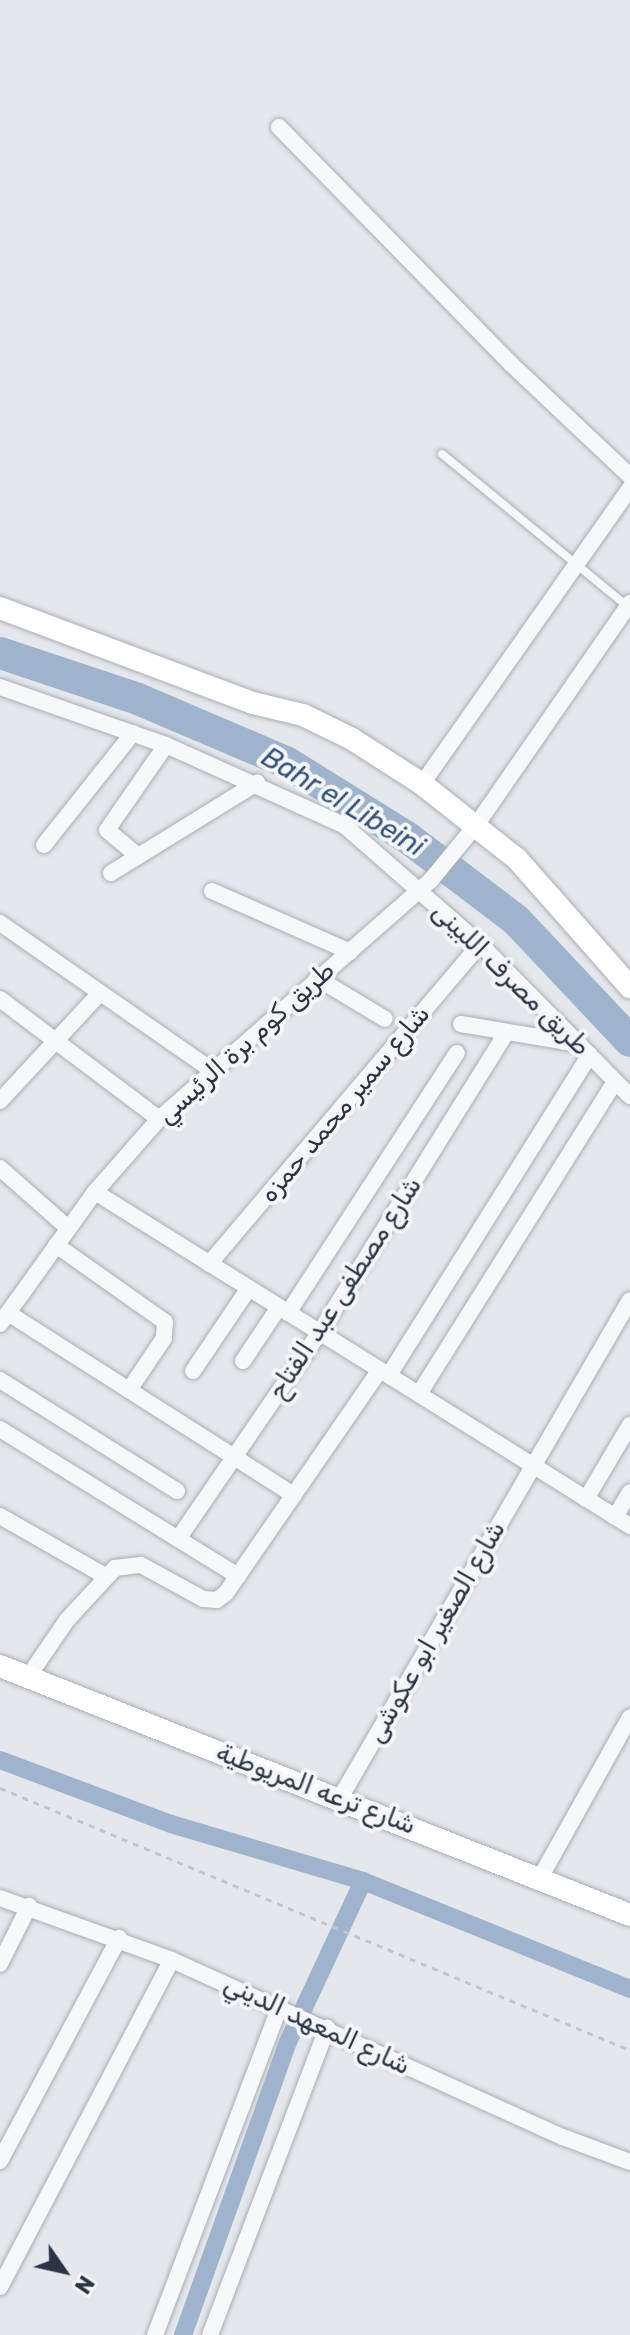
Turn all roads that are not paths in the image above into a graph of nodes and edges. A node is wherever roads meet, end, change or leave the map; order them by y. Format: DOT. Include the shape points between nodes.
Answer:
graph roads {
  1 [pos="279,127"];
  2 [pos="442,454"];
  3 [pos="630,476"];
  4 [pos="630,488"];
  5 [pos="577,566"];
  6 [pos="629,605"];
  7 [pos="0,608"];
  8 [pos="0,687"];
  9 [pos="133,733"];
  10 [pos="166,745"];
  11 [pos="257,783"];
  12 [pos="422,784"];
  13 [pos="477,824"];
  14 [pos="44,845"];
  15 [pos="138,856"];
  16 [pos="111,873"];
  17 [pos="212,891"];
  18 [pos="421,891"];
  19 [pos="0,923"];
  20 [pos="480,944"];
  21 [pos="350,952"];
  22 [pos="317,978"];
  23 [pos="630,987"];
  24 [pos="100,993"];
  25 [pos="0,999"];
  26 [pos="385,1019"];
  27 [pos="461,1024"];
  28 [pos="506,1033"];
  29 [pos="56,1043"];
  30 [pos="584,1050"];
  31 [pos="457,1053"];
  32 [pos="210,1069"];
  33 [pos="615,1081"];
  34 [pos="630,1096"];
  35 [pos="0,1101"];
  36 [pos="159,1119"];
  37 [pos="0,1168"];
  38 [pos="95,1192"];
  39 [pos="68,1228"];
  40 [pos="56,1245"];
  41 [pos="209,1264"];
  42 [pos="249,1288"];
  43 [pos="630,1300"];
  44 [pos="284,1310"];
  45 [pos="4,1319"];
  46 [pos="320,1332"];
  47 [pos="243,1361"];
  48 [pos="193,1371"];
  49 [pos="384,1373"];
  50 [pos="0,1380"];
  51 [pos="129,1390"];
  52 [pos="419,1394"];
  53 [pos="630,1425"];
  54 [pos="0,1429"];
  55 [pos="234,1457"];
  56 [pos="533,1465"];
  57 [pos="177,1491"];
  58 [pos="630,1492"];
  59 [pos="294,1495"];
  60 [pos="586,1499"];
  61 [pos="0,1516"];
  62 [pos="615,1517"];
  63 [pos="630,1526"];
  64 [pos="178,1539"];
  65 [pos="105,1576"];
  66 [pos="238,1576"];
  67 [pos="0,1666"];
  68 [pos="28,1677"];
  69 [pos="630,1717"];
  70 [pos="340,1798"];
  71 [pos="540,1878"];
  72 [pos="0,1898"];
  73 [pos="29,1906"];
  74 [pos="630,1915"];
  75 [pos="119,1938"];
  76 [pos="172,1960"];
  77 [pos="0,1964"];
  78 [pos="280,2006"];
  79 [pos="327,2028"];
  80 [pos="0,2161"];
  81 [pos="630,2162"];
  82 [pos="0,2287"];
  83 [pos="155,2335"];
  84 [pos="210,2335"];
  1 -- 3 [label="street" via="510,363"];
  2 -- 5 [label="lane"];
  4 -- 5 [label="street"];
  5 -- 6 [label="lane"];
  5 -- 12 [label="street"];
  6 -- 13 [label="street, طريق كوم برة الرئيسي"];
  7 -- 12 [label="street" via="253,703 303,715"];
  8 -- 9 [label="street, طريق مصرف اللبينى"];
  9 -- 10 [label="street, طريق مصرف اللبينى"];
  9 -- 14 [label="street"];
  10 -- 11 [label="street, طريق مصرف اللبينى"];
  10 -- 15 [label="street" via="107,830"];
  11 -- 15 [label="street"];
  11 -- 18 [label="street, طريق مصرف اللبينى" via="345,826"];
  12 -- 13 [label="street"];
  13 -- 18 [label="street, طريق كوم برة الرئيسي"];
  13 -- 23 [label="street" via="553,896"];
  15 -- 16 [label="street"];
  17 -- 21 [label="street"];
  18 -- 20 [label="street, طريق مصرف اللبينى"];
  18 -- 21 [label="street, طريق كوم برة الرئيسي"];
  19 -- 24 [label="street"];
  20 -- 30 [label="street, طريق مصرف اللبينى"];
  20 -- 41 [label="street, شارع سمير محمد حمزه"];
  21 -- 22 [label="street, طريق كوم برة الرئيسي"];
  22 -- 26 [label="street"];
  22 -- 32 [label="street, طريق كوم برة الرئيسي"];
  24 -- 29 [label="street"];
  24 -- 32 [label="street"];
  25 -- 29 [label="street"];
  27 -- 28 [label="street"];
  28 -- 30 [label="street"];
  28 -- 46 [label="street, شارع مصطفى عبد الفتاح"];
  29 -- 35 [label="street"];
  29 -- 36 [label="street"];
  30 -- 33 [label="street, طريق مصرف اللبينى"];
  30 -- 49 [label="street"];
  31 -- 44 [label="street"];
  32 -- 36 [label="street, طريق كوم برة الرئيسي"];
  33 -- 34 [label="street, طريق مصرف اللبينى"];
  33 -- 52 [label="street"];
  36 -- 38 [label="street, طريق كوم برة الرئيسي"];
  37 -- 39 [label="street"];
  38 -- 39 [label="street, طريق كوم برة الرئيسي"];
  38 -- 41 [label="street"];
  39 -- 40 [label="street, طريق كوم برة الرئيسي"];
  40 -- 45 [label="street, طريق كوم برة الرئيسي"];
  40 -- 51 [label="street" via="165,1322 164,1338"];
  41 -- 42 [label="street"];
  42 -- 44 [label="street"];
  42 -- 48 [label="street"];
  43 -- 56 [label="street, شارع الصغير ابو عكوشى"];
  44 -- 46 [label="street"];
  44 -- 47 [label="street"];
  45 -- 51 [label="street"];
  46 -- 49 [label="street"];
  46 -- 55 [label="street, شارع مصطفى عبد الفتاح"];
  49 -- 52 [label="street"];
  49 -- 59 [label="street"];
  50 -- 57 [label="street"];
  51 -- 55 [label="street"];
  52 -- 56 [label="street"];
  53 -- 60 [label="street"];
  54 -- 64 [label="street"];
  55 -- 59 [label="street"];
  55 -- 64 [label="street, شارع مصطفى عبد الفتاح"];
  56 -- 60 [label="street"];
  56 -- 70 [label="street, شارع الصغير ابو عكوشى"];
  58 -- 62 [label="street"];
  59 -- 66 [label="street"];
  60 -- 62 [label="street"];
  61 -- 65 [label="street"];
  62 -- 63 [label="street"];
  64 -- 66 [label="street"];
  65 -- 66 [label="street" via="130,1562 203,1599 217,1600"];
  65 -- 68 [label="street"];
  67 -- 68 [label="street, شارع ترعه المريوطية"];
  68 -- 70 [label="street, شارع ترعه المريوطية"];
  69 -- 71 [label="street"];
  70 -- 71 [label="street, شارع ترعه المريوطية"];
  71 -- 74 [label="street, شارع ترعه المريوطية"];
  72 -- 73 [label="street, شارع المعهد الديني"];
  73 -- 75 [label="street, شارع المعهد الديني"];
  73 -- 77 [label="street"];
  75 -- 76 [label="street, شارع المعهد الديني"];
  75 -- 80 [label="street"];
  76 -- 78 [label="street, شارع المعهد الديني"];
  76 -- 82 [label="street"];
  78 -- 79 [label="street, شارع المعهد الديني"];
  78 -- 83 [label="street"];
  79 -- 81 [label="street, شارع المعهد الديني" via="563,2137"];
  79 -- 84 [label="street"];
}
